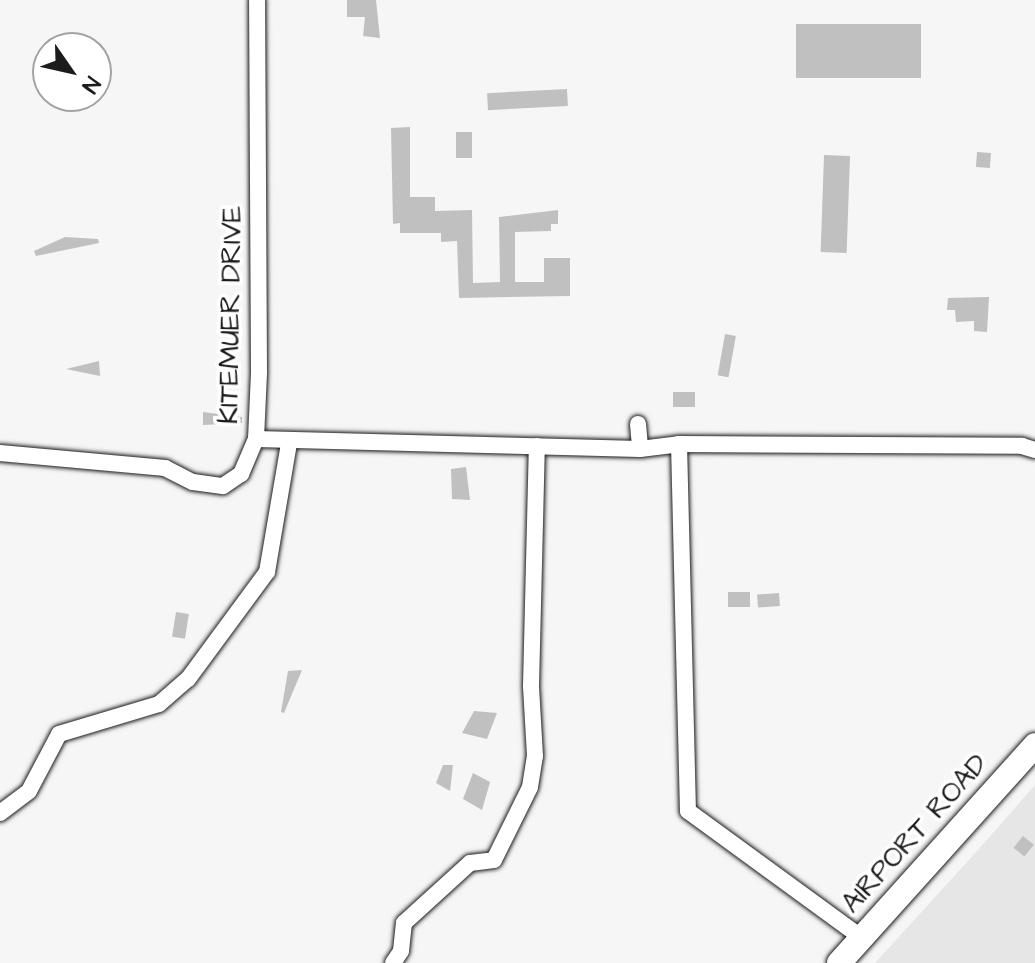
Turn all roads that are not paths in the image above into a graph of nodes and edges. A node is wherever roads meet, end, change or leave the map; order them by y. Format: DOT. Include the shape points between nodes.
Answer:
graph roads {
  1 [pos="257,0"];
  2 [pos="638,424"];
  3 [pos="256,439"];
  4 [pos="289,443"];
  5 [pos="679,444"];
  6 [pos="537,446"];
  7 [pos="1034,448"];
  8 [pos="640,449"];
  9 [pos="0,453"];
  10 [pos="1035,745"];
  11 [pos="0,813"];
  12 [pos="862,938"];
  13 [pos="393,963"];
  14 [pos="839,963"];
  1 -- 3 [label="street, KITEMUER DRIVE"];
  2 -- 8 [label="street"];
  3 -- 4 [label="street, KITEMUER DRIVE"];
  3 -- 9 [label="street" via="241,474 223,486 137,464"];
  4 -- 6 [label="street, KITEMUER DRIVE"];
  4 -- 11 [label="street" via="267,572 188,679 159,704 59,734 29,791"];
  5 -- 7 [label="street, KITEMUER DRIVE"];
  5 -- 8 [label="street, KITEMUER DRIVE"];
  5 -- 12 [label="street" via="688,811"];
  6 -- 8 [label="street, KITEMUER DRIVE"];
  6 -- 13 [label="street" via="531,686 535,756 530,787 494,860 470,863 404,923 401,951"];
  10 -- 12 [label="street, AIRPORT ROAD"];
  12 -- 14 [label="street, AIRPORT ROAD"];
}
